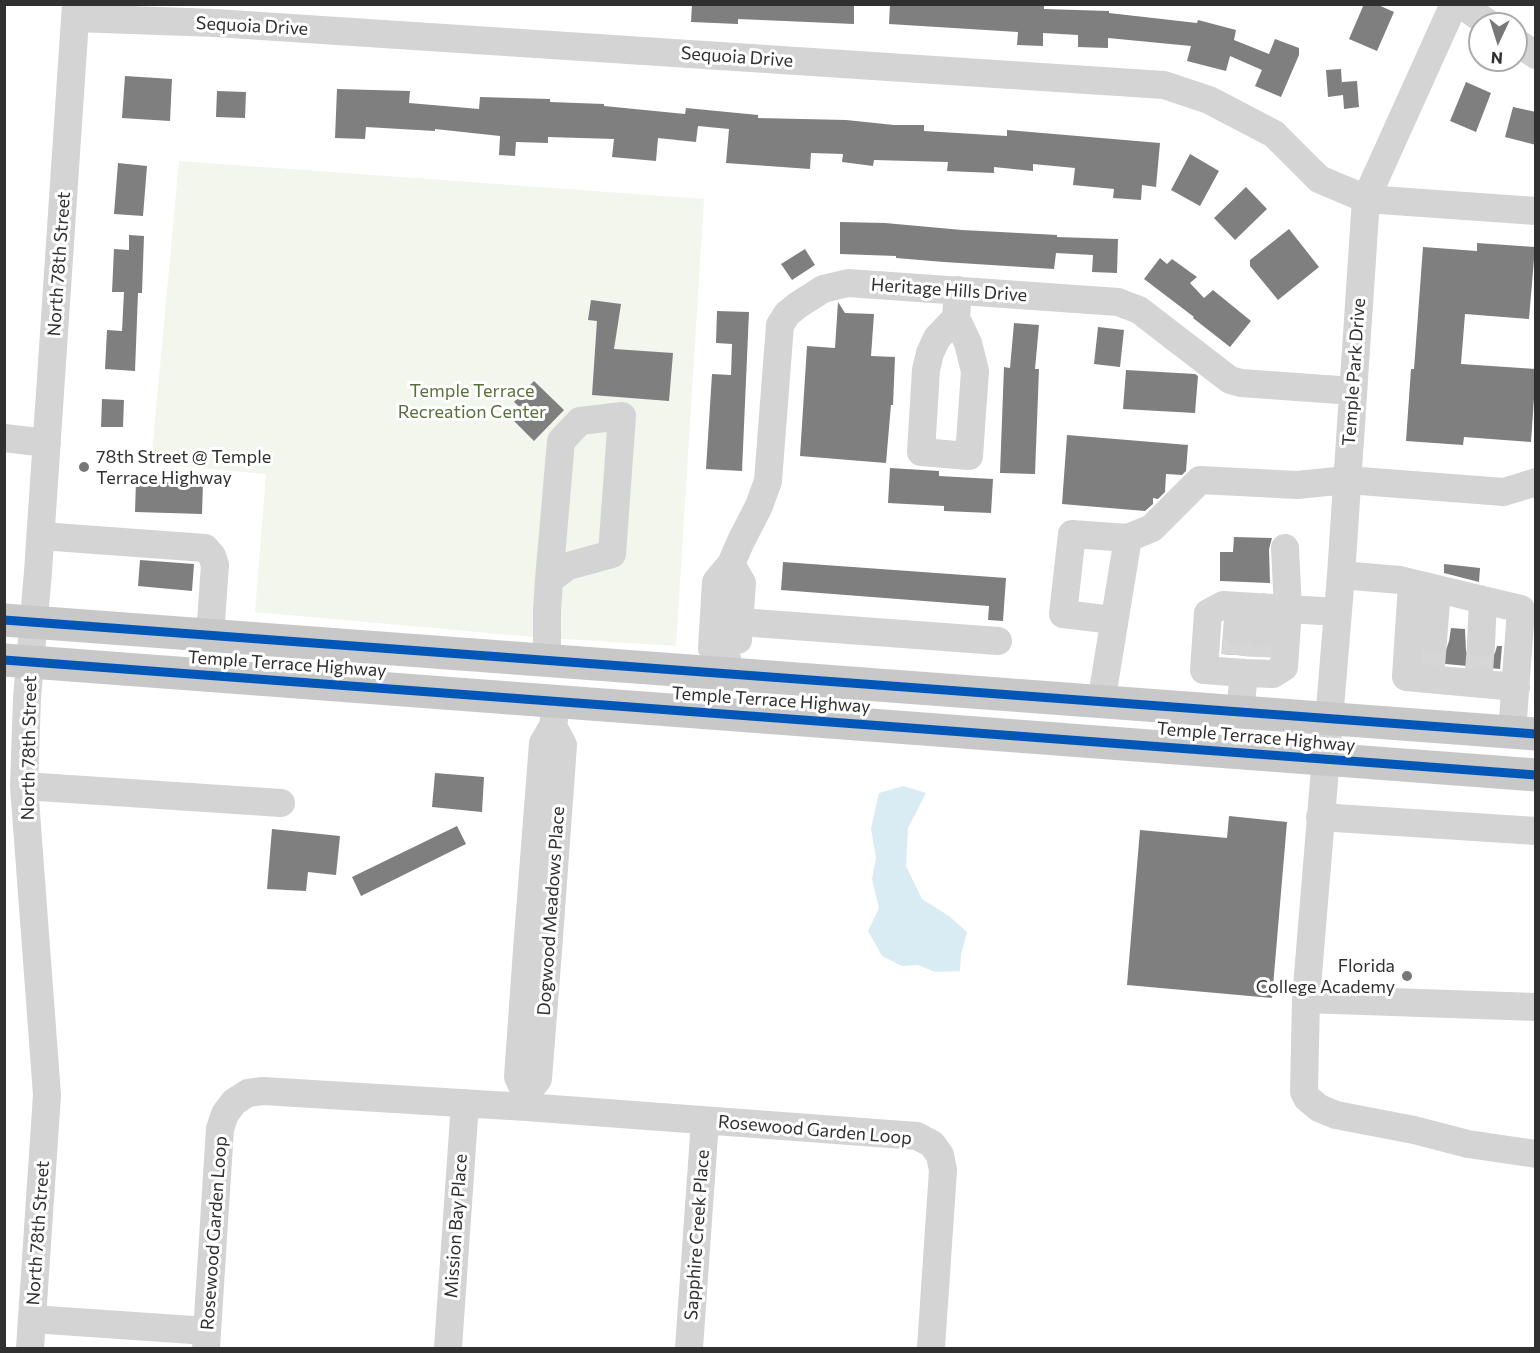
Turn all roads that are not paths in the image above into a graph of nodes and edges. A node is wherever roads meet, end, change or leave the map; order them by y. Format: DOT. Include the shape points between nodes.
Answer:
graph roads {
  1 [pos="1454,4"];
  2 [pos="76,11"];
  3 [pos="216,14"];
  4 [pos="1366,199"];
  5 [pos="1536,211"];
  6 [pos="958,290"];
  7 [pos="956,318"];
  8 [pos="1353,391"];
  9 [pos="4,438"];
  10 [pos="47,443"];
  11 [pos="1347,480"];
  12 [pos="1536,482"];
  13 [pos="41,536"];
  14 [pos="1128,538"];
  15 [pos="1286,548"];
  16 [pos="731,564"];
  17 [pos="1341,575"];
  18 [pos="549,580"];
  19 [pos="1424,587"];
  20 [pos="1483,600"];
  21 [pos="1338,612"];
  22 [pos="1113,620"];
  23 [pos="19,621"];
  24 [pos="740,622"];
  25 [pos="210,636"];
  26 [pos="998,641"];
  27 [pos="1252,642"];
  28 [pos="17,661"];
  29 [pos="547,661"];
  30 [pos="1432,662"];
  31 [pos="726,666"];
  32 [pos="1479,666"];
  33 [pos="1516,687"];
  34 [pos="1101,703"];
  35 [pos="555,713"];
  36 [pos="1240,713"];
  37 [pos="1330,720"];
  38 [pos="1524,734"];
  39 [pos="1326,759"];
  40 [pos="1536,775"];
  41 [pos="24,786"];
  42 [pos="281,802"];
  43 [pos="1320,817"];
  44 [pos="1536,831"];
  45 [pos="1306,999"];
  46 [pos="1536,1007"];
  47 [pos="526,1100"];
  48 [pos="465,1103"];
  49 [pos="705,1121"];
  50 [pos="1536,1154"];
  51 [pos="32,1318"];
  52 [pos="206,1340"];
  53 [pos="30,1348"];
  54 [pos="448,1348"];
  55 [pos="689,1348"];
  56 [pos="931,1348"];
  1 -- 4 [label="street, Temple Park Drive"];
  2 -- 3 [label="street, Sequoia Drive"];
  2 -- 10 [label="street, North 78th Street"];
  3 -- 4 [label="street, Sequoia Drive" via="1164,85 1209,100 1274,134 1319,179"];
  4 -- 5 [label="street, Sequoia Drive"];
  4 -- 8 [label="street, Temple Park Drive"];
  6 -- 7 [label="street"];
  6 -- 8 [label="street, Heritage Hills Drive" via="1118,302 1139,310 1230,380"];
  6 -- 16 [label="street, Heritage Hills Drive" via="848,283 810,296 787,314 778,336 768,481"];
  8 -- 11 [label="street, Temple Park Drive"];
  9 -- 10 [label="street"];
  10 -- 13 [label="street, North 78th Street"];
  11 -- 12 [label="street" via="1504,492"];
  11 -- 14 [label="street" via="1297,485 1200,480 1152,528"];
  11 -- 17 [label="street, Temple Park Drive"];
  13 -- 23 [label="street, North 78th Street"];
  13 -- 25 [label="street" via="204,548 214,565"];
  14 -- 22 [label="street"];
  14 -- 22 [label="street" via="1072,534 1063,614"];
  15 -- 27 [label="street"];
  16 -- 24 [label="street" via="742,583"];
  16 -- 31 [label="street, Heritage Hills Drive" via="716,582 712,648"];
  17 -- 19 [label="street" via="1400,580"];
  17 -- 21 [label="street, Temple Park Drive"];
  18 -- 18 [label="street" via="561,441 580,421 622,416 612,554 568,566"];
  18 -- 29 [label="street"];
  19 -- 20 [label="street"];
  19 -- 30 [label="street"];
  19 -- 30 [label="street" via="1406,677"];
  20 -- 32 [label="street"];
  20 -- 33 [label="street" via="1521,609"];
  21 -- 27 [label="street"];
  21 -- 37 [label="street, Temple Park Drive"];
  22 -- 34 [label="street"];
  23 -- 25 [label="main road, Temple Terrace Highway"];
  23 -- 28 [label="street, North 78th Street"];
  24 -- 26 [label="street"];
  24 -- 31 [label="street" via="738,651"];
  25 -- 29 [label="main road, Temple Terrace Highway"];
  27 -- 36 [label="street"];
  28 -- 35 [label="main road, Temple Terrace Highway"];
  28 -- 41 [label="street, North 78th Street" via="27,698"];
  29 -- 31 [label="main road, Temple Terrace Highway"];
  30 -- 32 [label="street"];
  31 -- 34 [label="main road, Temple Terrace Highway"];
  31 -- 35 [label="main road" via="715,689 584,682"];
  32 -- 33 [label="street"];
  33 -- 38 [label="street"];
  34 -- 36 [label="main road, Temple Terrace Highway"];
  35 -- 39 [label="main road, Temple Terrace Highway"];
  35 -- 47 [label="street, Dogwood Meadows Place" via="543,743 538,950 518,1077"];
  36 -- 37 [label="main road, Temple Terrace Highway"];
  37 -- 38 [label="main road, Temple Terrace Highway"];
  37 -- 39 [label="street, Temple Park Drive"];
  39 -- 40 [label="main road, Temple Terrace Highway"];
  39 -- 43 [label="street, Temple Park Drive"];
  41 -- 42 [label="street"];
  41 -- 51 [label="street, North 78th Street" via="47,1095"];
  43 -- 44 [label="street"];
  43 -- 45 [label="street, Temple Park Drive"];
  45 -- 46 [label="street"];
  45 -- 50 [label="street, Temple Park Drive" via="1304,1092 1319,1108 1468,1144"];
  47 -- 48 [label="street, Rosewood Garden Loop"];
  47 -- 49 [label="street, Rosewood Garden Loop"];
  48 -- 52 [label="street, Rosewood Garden Loop" via="263,1091 234,1102 220,1129"];
  48 -- 54 [label="street, Mission Bay Place"];
  49 -- 55 [label="street, Sapphire Creek Place"];
  49 -- 56 [label="street, Rosewood Garden Loop" via="917,1136 932,1144 940,1155 943,1170"];
  51 -- 52 [label="street"];
  51 -- 53 [label="street, North 78th Street"];
}
